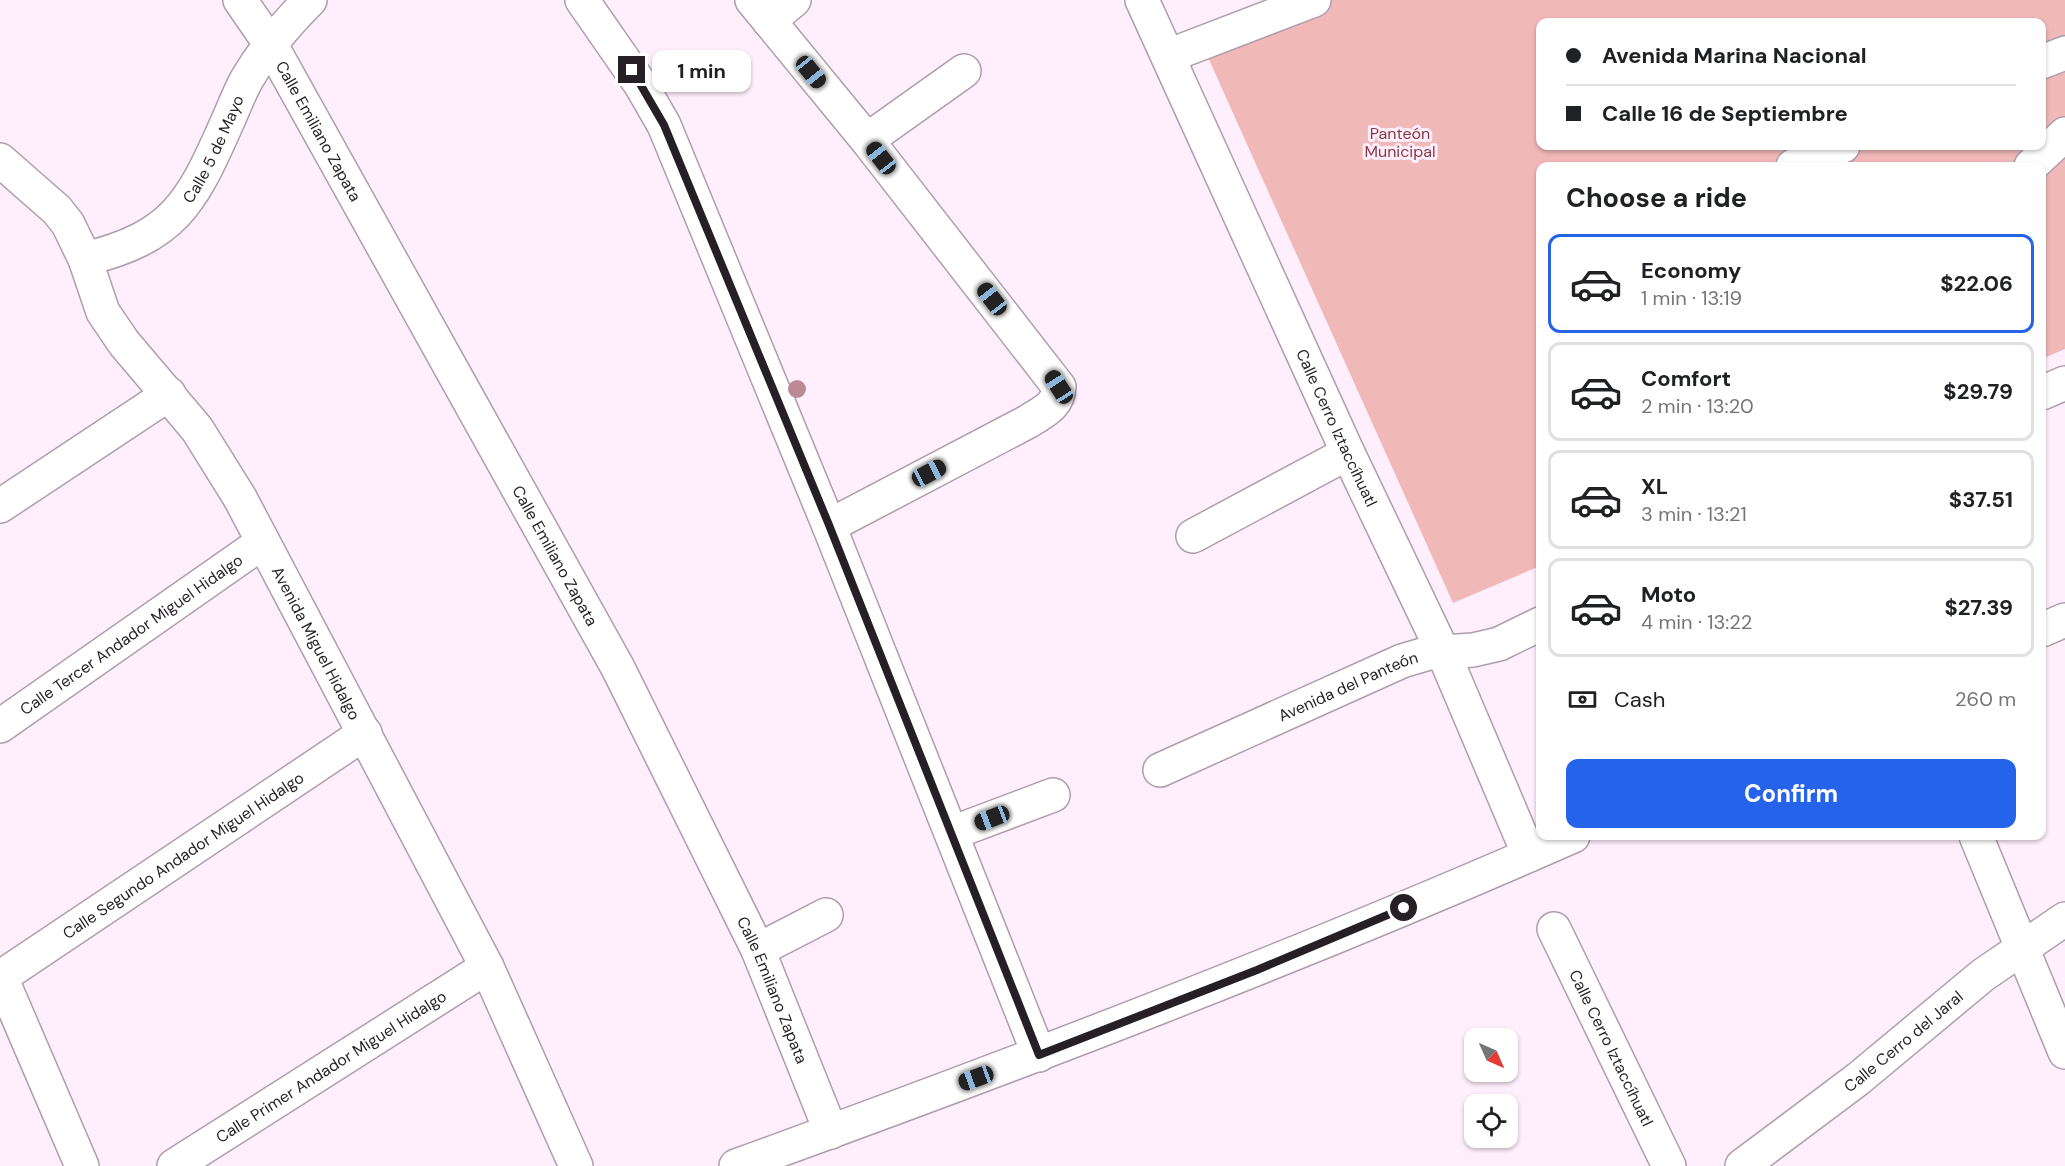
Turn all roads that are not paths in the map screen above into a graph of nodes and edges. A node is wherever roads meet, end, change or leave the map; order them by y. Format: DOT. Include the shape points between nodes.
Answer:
graph roads {
  1 [pos="240,0"];
  2 [pos="310,0"];
  3 [pos="582,0"];
  4 [pos="794,0"];
  5 [pos="1142,0"];
  6 [pos="1314,0"];
  7 [pos="760,11"];
  8 [pos="271,45"];
  9 [pos="2065,53"];
  10 [pos="1168,56"];
  11 [pos="2046,61"];
  12 [pos="964,71"];
  13 [pos="2065,134"];
  14 [pos="867,140"];
  15 [pos="1833,150"];
  16 [pos="0,160"];
  17 [pos="1803,162"];
  18 [pos="2035,162"];
  19 [pos="86,259"];
  20 [pos="2065,383"];
  21 [pos="2046,391"];
  22 [pos="170,394"];
  23 [pos="1348,453"];
  24 [pos="0,506"];
  25 [pos="829,525"];
  26 [pos="1192,536"];
  27 [pos="263,542"];
  28 [pos="2065,620"];
  29 [pos="1536,626"];
  30 [pos="2046,628"];
  31 [pos="1443,652"];
  32 [pos="0,726"];
  33 [pos="365,733"];
  34 [pos="1160,770"];
  35 [pos="1053,795"];
  36 [pos="952,833"];
  37 [pos="1564,840"];
  38 [pos="1978,840"];
  39 [pos="1529,855"];
  40 [pos="826,915"];
  41 [pos="2065,919"];
  42 [pos="1554,929"];
  43 [pos="2023,947"];
  44 [pos="758,950"];
  45 [pos="488,966"];
  46 [pos="0,976"];
  47 [pos="2065,1052"];
  48 [pos="1039,1055"];
  49 [pos="831,1132"];
  50 [pos="82,1166"];
  51 [pos="174,1166"];
  52 [pos="576,1166"];
  53 [pos="736,1166"];
  54 [pos="1669,1166"];
  55 [pos="1743,1166"];
  1 -- 8 [label="street, Calle Emiliano Zapata"];
  2 -- 8 [label="street, Calle 5 de Mayo"];
  3 -- 25 [label="street" via="642,85 664,125"];
  4 -- 7 [label="street"];
  5 -- 10 [label="street, Calle Cerro Iztaccíhuatl"];
  6 -- 10 [label="street"];
  7 -- 14 [label="street"];
  8 -- 19 [label="street, Calle 5 de Mayo" via="247,79 212,158 175,217 123,250"];
  8 -- 44 [label="street, Calle Emiliano Zapata" via="618,668"];
  9 -- 11 [label="street"];
  10 -- 23 [label="street, Calle Cerro Iztaccíhuatl"];
  12 -- 14 [label="street"];
  13 -- 18 [label="street"];
  14 -- 25 [label="street" via="1059,387 1053,406 1029,421"];
  15 -- 17 [label="street"];
  16 -- 19 [label="street, Avenida Miguel Hidalgo" via="57,210"];
  19 -- 22 [label="street, Avenida Miguel Hidalgo" via="103,312 124,344"];
  20 -- 21 [label="street"];
  22 -- 24 [label="street"];
  22 -- 27 [label="street, Avenida Miguel Hidalgo" via="197,429"];
  23 -- 26 [label="street"];
  23 -- 31 [label="street, Calle Cerro Iztaccíhuatl"];
  25 -- 36 [label="street"];
  27 -- 32 [label="street, Calle Tercer Andador Miguel Hidalgo"];
  27 -- 33 [label="street, Avenida Miguel Hidalgo"];
  28 -- 30 [label="street"];
  29 -- 31 [label="street, Avenida del Panteón" via="1499,644"];
  31 -- 34 [label="street, Avenida del Panteón" via="1401,661"];
  31 -- 39 [label="street, Calle Cerro Iztaccíhuatl"];
  33 -- 45 [label="street, Avenida Miguel Hidalgo"];
  33 -- 46 [label="street, Calle Segundo Andador Miguel Hidalgo"];
  35 -- 36 [label="street"];
  36 -- 48 [label="street"];
  37 -- 39 [label="street"];
  38 -- 43 [label="street"];
  39 -- 48 [label="street" via="1257,970"];
  40 -- 44 [label="street"];
  41 -- 43 [label="street, Calle Cerro del Jaral"];
  42 -- 54 [label="street, Calle Cerro Iztaccíhuatl"];
  43 -- 47 [label="street"];
  43 -- 55 [label="street, Calle Cerro del Jaral"];
  44 -- 49 [label="street, Calle Emiliano Zapata"];
  45 -- 51 [label="street, Calle Primer Andador Miguel Hidalgo"];
  45 -- 52 [label="street, Avenida Miguel Hidalgo"];
  46 -- 50 [label="street"];
  48 -- 49 [label="street"];
  49 -- 53 [label="street"];
}
